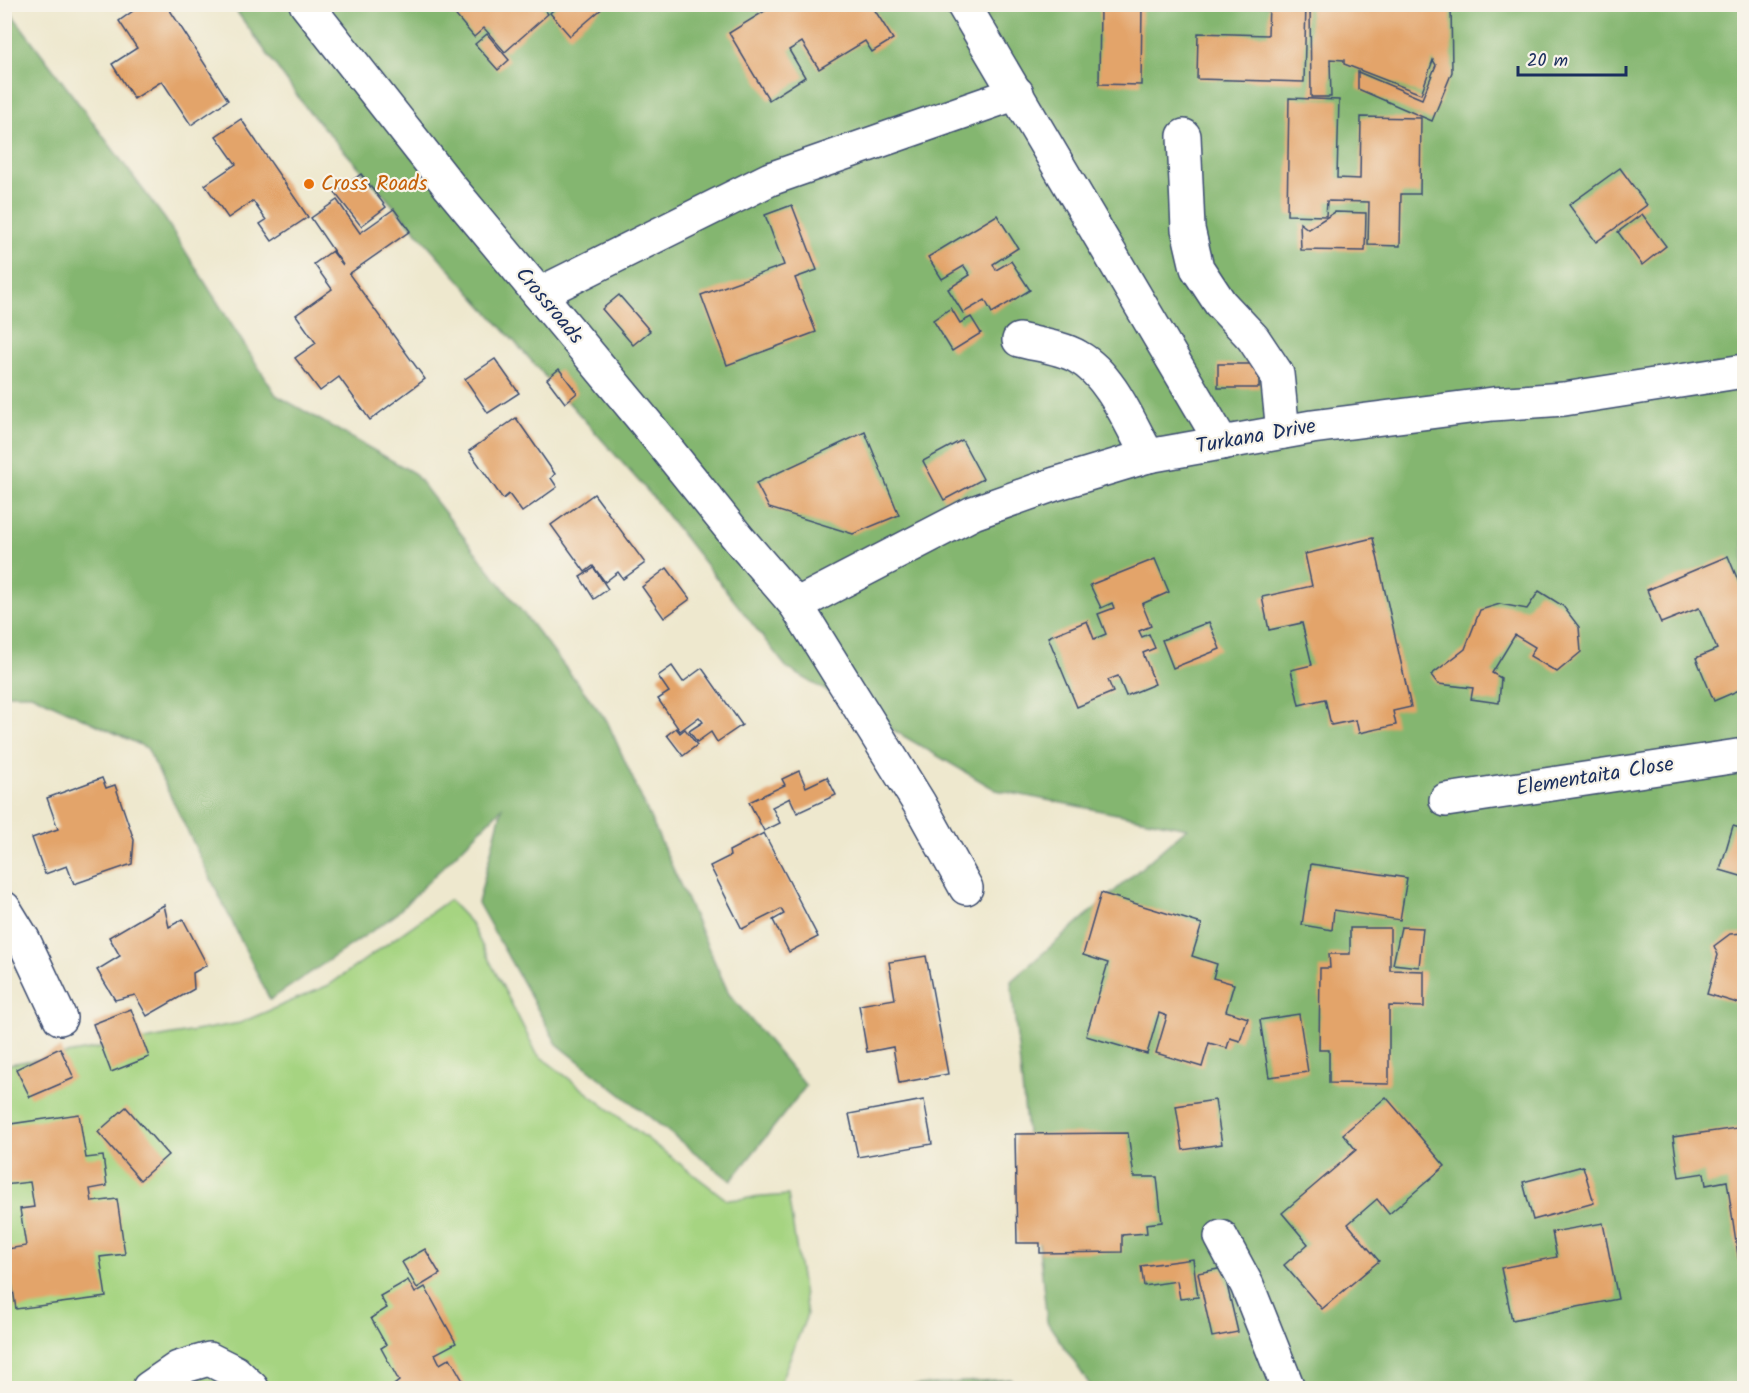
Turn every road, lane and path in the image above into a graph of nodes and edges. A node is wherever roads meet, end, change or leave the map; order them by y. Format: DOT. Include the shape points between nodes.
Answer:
graph roads {
  1 [pos="306,4"];
  2 [pos="963,4"];
  3 [pos="1017,93"];
  4 [pos="1184,136"];
  5 [pos="538,294"];
  6 [pos="1019,340"];
  7 [pos="1744,371"];
  8 [pos="1283,432"];
  9 [pos="1222,443"];
  10 [pos="1148,456"];
  11 [pos="796,605"];
  12 [pos="1744,754"];
  13 [pos="1446,800"];
  14 [pos="966,888"];
  15 [pos="4,908"];
  16 [pos="60,1018"];
  17 [pos="1221,1237"];
  18 [pos="149,1389"];
  19 [pos="252,1389"];
  20 [pos="261,1389"];
  21 [pos="281,1389"];
  22 [pos="1288,1389"];
  1 -- 5 [label="street, Crossroads"];
  2 -- 3 [label="street"];
  3 -- 5 [label="street" via="770,179"];
  3 -- 9 [label="street"];
  4 -- 8 [label="street" via="1188,230 1197,268 1277,374"];
  5 -- 11 [label="street, Crossroads"];
  6 -- 10 [label="street" via="1077,356 1091,366 1107,384"];
  7 -- 8 [label="street, Turkana Drive" via="1564,399 1493,404"];
  8 -- 9 [label="street, Turkana Drive"];
  9 -- 10 [label="street, Turkana Drive"];
  10 -- 11 [label="street, Turkana Drive" via="1055,483 973,513"];
  11 -- 14 [label="street, Crossroads" via="919,803"];
  12 -- 13 [label="street, Elementaita Close"];
  15 -- 16 [label="street"];
  17 -- 22 [label="street" via="1247,1285"];
  18 -- 19 [label="street" via="178,1368 209,1359 236,1372"];
  20 -- 21 [label="street"];
}
